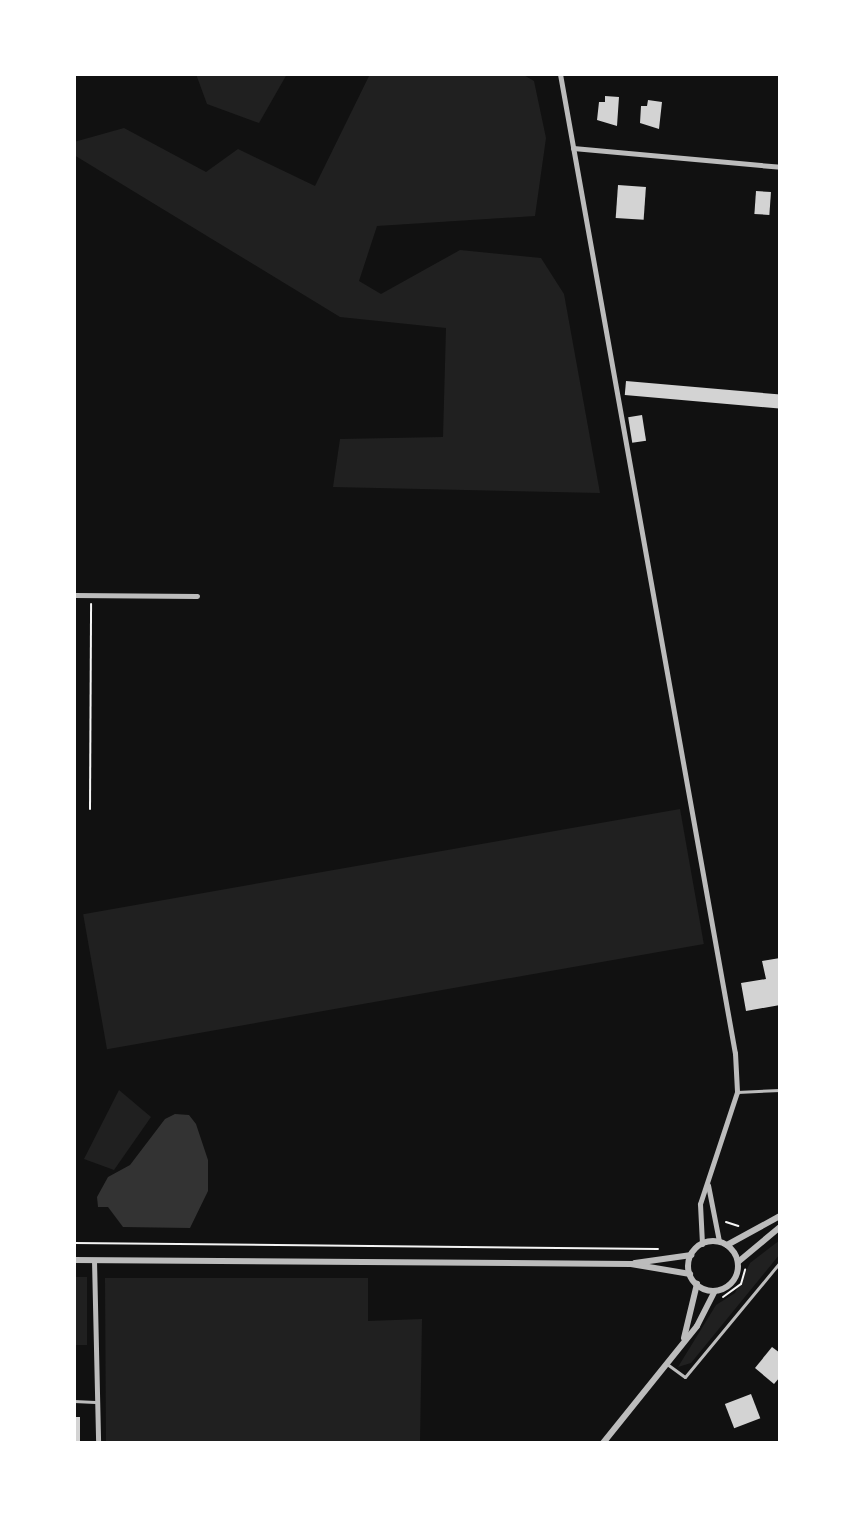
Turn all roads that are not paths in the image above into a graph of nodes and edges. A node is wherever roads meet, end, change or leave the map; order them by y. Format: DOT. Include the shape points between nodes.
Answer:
graph roads {
  1 [pos="560,74"];
  2 [pos="573,148"];
  3 [pos="780,167"];
  4 [pos="74,595"];
  5 [pos="197,596"];
  6 [pos="780,1090"];
  7 [pos="737,1092"];
  8 [pos="707,1180"];
  9 [pos="780,1216"];
  10 [pos="780,1227"];
  11 [pos="719,1241"];
  12 [pos="702,1244"];
  13 [pos="727,1245"];
  14 [pos="691,1255"];
  15 [pos="74,1260"];
  16 [pos="94,1260"];
  17 [pos="738,1262"];
  18 [pos="780,1262"];
  19 [pos="631,1264"];
  20 [pos="690,1274"];
  21 [pos="697,1284"];
  22 [pos="715,1291"];
  23 [pos="683,1341"];
  24 [pos="667,1364"];
  25 [pos="74,1401"];
  26 [pos="99,1402"];
  27 [pos="98,1443"];
  28 [pos="603,1443"];
  1 -- 2 [label="street"];
  2 -- 3 [label="street"];
  2 -- 7 [label="street" via="735,1053"];
  4 -- 5 [label="street"];
  6 -- 7 [label="lane"];
  7 -- 8 [label="street"];
  8 -- 11 [label="street"];
  8 -- 12 [label="street" via="700,1204"];
  9 -- 13 [label="street"];
  10 -- 17 [label="street"];
  11 -- 12 [label="street"];
  11 -- 13 [label="street"];
  12 -- 14 [label="street"];
  13 -- 17 [label="street"];
  14 -- 19 [label="street"];
  14 -- 20 [label="street"];
  15 -- 16 [label="street"];
  16 -- 19 [label="street"];
  16 -- 26 [label="street"];
  17 -- 22 [label="street" via="732,1282"];
  18 -- 24 [label="lane" via="685,1377"];
  19 -- 20 [label="street"];
  20 -- 21 [label="street"];
  21 -- 22 [label="street"];
  21 -- 23 [label="street"];
  22 -- 23 [label="street"];
  23 -- 24 [label="street"];
  24 -- 28 [label="street"];
  25 -- 26 [label="lane"];
  26 -- 27 [label="street"];
}
